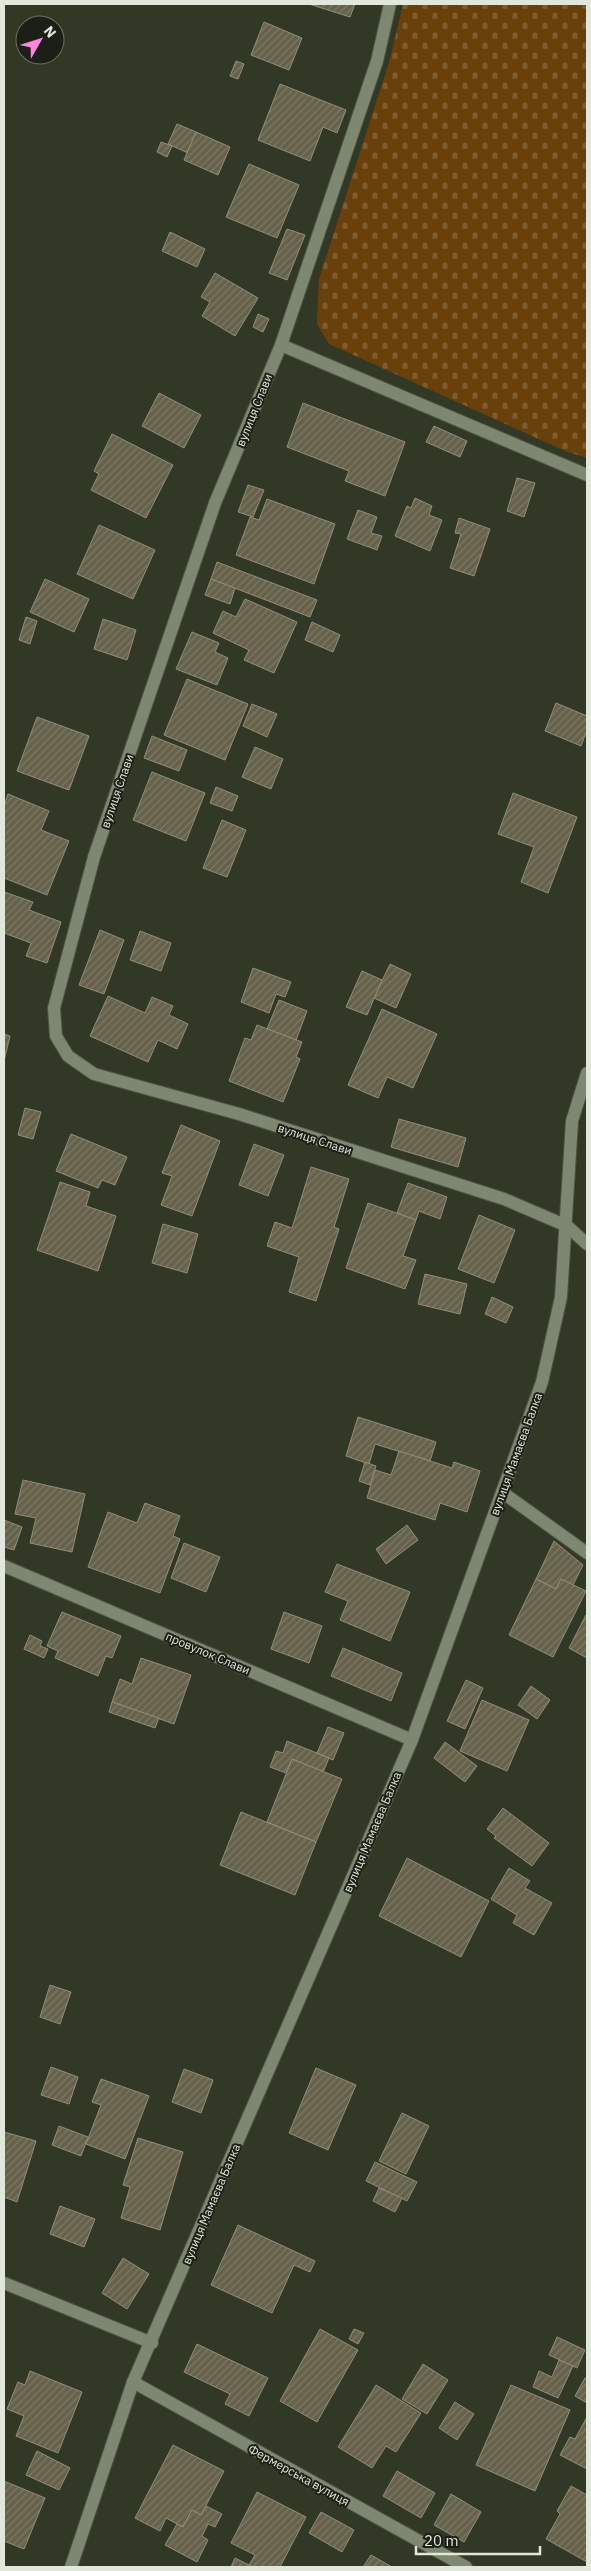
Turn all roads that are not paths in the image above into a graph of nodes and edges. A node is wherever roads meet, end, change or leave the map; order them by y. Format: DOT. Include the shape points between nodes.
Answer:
graph roads {
  1 [pos="390,4"];
  2 [pos="281,345"];
  3 [pos="587,475"];
  4 [pos="587,1073"];
  5 [pos="567,1226"];
  6 [pos="587,1244"];
  7 [pos="502,1492"];
  8 [pos="587,1553"];
  9 [pos="4,1566"];
  10 [pos="412,1740"];
  11 [pos="4,2283"];
  12 [pos="152,2343"];
  13 [pos="133,2382"];
  14 [pos="71,2567"];
  15 [pos="466,2567"];
  1 -- 2 [label="street, вулиця Слави" via="377,61"];
  2 -- 3 [label="street"];
  2 -- 5 [label="street, вулиця Слави" via="216,503 94,857 54,1008 56,1036 68,1056 94,1074 239,1114 485,1193"];
  4 -- 5 [label="street, вулиця Мамаєва Балка" via="572,1121"];
  5 -- 6 [label="street, вулиця Слави"];
  5 -- 7 [label="street, вулиця Мамаєва Балка" via="561,1297 542,1382"];
  7 -- 8 [label="street"];
  7 -- 10 [label="street, вулиця Мамаєва Балка"];
  9 -- 10 [label="street, провулок Слави"];
  10 -- 12 [label="street, вулиця Мамаєва Балка"];
  11 -- 12 [label="street"];
  12 -- 13 [label="street, вулиця Мамаєва Балка"];
  13 -- 14 [label="street, вулиця Мамаєва Балка"];
  13 -- 15 [label="street, Фермерська вулиця"];
}
